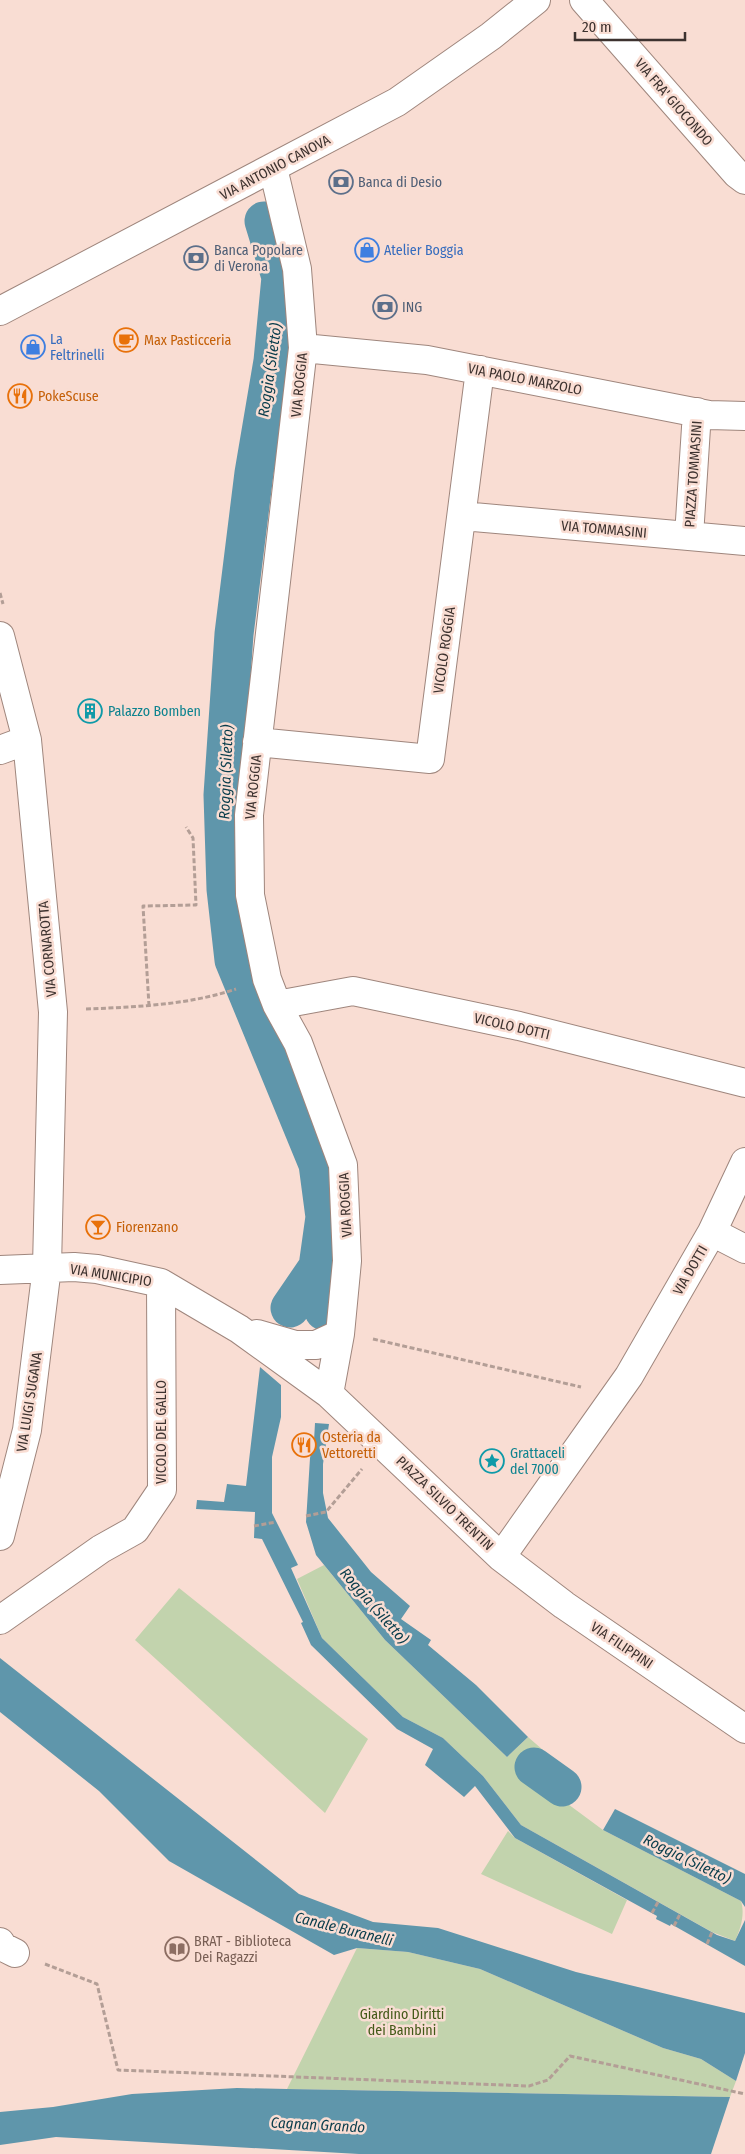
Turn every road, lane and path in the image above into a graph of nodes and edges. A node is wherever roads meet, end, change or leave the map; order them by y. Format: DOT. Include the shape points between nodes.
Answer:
graph roads {
  1 [pos="536,0"];
  2 [pos="584,0"];
  3 [pos="274,168"];
  4 [pos="745,180"];
  5 [pos="0,311"];
  6 [pos="303,348"];
  7 [pos="480,370"];
  8 [pos="697,412"];
  9 [pos="745,416"];
  10 [pos="462,516"];
  11 [pos="689,536"];
  12 [pos="745,541"];
  13 [pos="0,636"];
  14 [pos="27,740"];
  15 [pos="257,742"];
  16 [pos="0,750"];
  17 [pos="186,828"];
  18 [pos="222,994"];
  19 [pos="277,1005"];
  20 [pos="149,1006"];
  21 [pos="53,1012"];
  22 [pos="745,1083"];
  23 [pos="745,1162"];
  24 [pos="712,1232"];
  25 [pos="745,1249"];
  26 [pos="47,1267"];
  27 [pos="0,1270"];
  28 [pos="161,1283"];
  29 [pos="239,1329"];
  30 [pos="328,1339"];
  31 [pos="623,1385"];
  32 [pos="329,1394"];
  33 [pos="383,1444"];
  34 [pos="306,1516"];
  35 [pos="276,1522"];
  36 [pos="254,1526"];
  37 [pos="0,1536"];
  38 [pos="502,1557"];
  39 [pos="0,1620"];
  40 [pos="745,1729"];
  41 [pos="658,1902"];
  42 [pos="652,1914"];
  43 [pos="680,1914"];
  44 [pos="674,1926"];
  45 [pos="712,1932"];
  46 [pos="706,1944"];
  47 [pos="8,1947"];
  48 [pos="745,2094"];
  1 -- 3 [label="street, VIA ANTONIO CANOVA" via="491,36 396,102"];
  2 -- 4 [label="street, VIA FRA' GIOCONDO"];
  3 -- 5 [label="street, VIA ANTONIO CANOVA"];
  3 -- 6 [label="street, VIA ROGGIA" via="297,269"];
  6 -- 7 [label="street, VIA PAOLO MARZOLO" via="427,360"];
  6 -- 15 [label="street, VIA ROGGIA"];
  7 -- 8 [label="street, VIA PAOLO MARZOLO"];
  7 -- 10 [label="street, VICOLO ROGGIA"];
  8 -- 9 [label="street, VIA PAOLO MARZOLO"];
  8 -- 11 [label="street, PIAZZA TOMMASINI"];
  10 -- 11 [label="street, VIA TOMMASINI"];
  10 -- 15 [label="street, VICOLO ROGGIA" via="430,759"];
  11 -- 12 [label="street, VIA TOMMASINI"];
  13 -- 14 [label="street, VIA CORNAROTTA"];
  14 -- 16 [label="street"];
  14 -- 21 [label="street, VIA CORNAROTTA"];
  15 -- 19 [label="street, VIA ROGGIA" via="248,815 250,895 267,979"];
  17 -- 20 [label="path" via="193,838 196,905 143,906"];
  18 -- 20 [label="path"];
  19 -- 22 [label="street, VICOLO DOTTI" via="354,991 519,1026"];
  19 -- 30 [label="street, VIA ROGGIA" via="298,1043 343,1166 347,1261"];
  20 -- 21 [label="path"];
  21 -- 26 [label="street, VIA CORNAROTTA"];
  23 -- 24 [label="street, VIA DOTTI"];
  24 -- 25 [label="street"];
  24 -- 31 [label="street, VIA DOTTI"];
  26 -- 27 [label="street, VIA MUNICIPIO"];
  26 -- 28 [label="street, VIA MUNICIPIO" via="97,1269"];
  26 -- 37 [label="street, VIA LUIGI SUGANA" via="27,1430"];
  28 -- 29 [label="street, VIA MUNICIPIO"];
  28 -- 39 [label="street, VICOLO DEL GALLO" via="162,1490 135,1530 101,1549"];
  29 -- 30 [label="street" via="295,1345"];
  29 -- 32 [label="street, PIAZZA SILVIO TRENTIN"];
  30 -- 31 [label="path"];
  30 -- 32 [label="street, VIA ROGGIA"];
  31 -- 38 [label="street, PIAZZA SILVIO TRENTIN"];
  32 -- 33 [label="street, PIAZZA SILVIO TRENTIN"];
  33 -- 34 [label="path" via="326,1512"];
  33 -- 38 [label="street, PIAZZA SILVIO TRENTIN"];
  35 -- 36 [label="path"];
  38 -- 40 [label="street, VIA FILIPPINI" via="564,1605"];
  41 -- 42 [label="path"];
  43 -- 44 [label="path"];
  45 -- 46 [label="path"];
  47 -- 48 [label="path" via="97,1984 118,2070 529,2086 548,2080 570,2056"];
}
